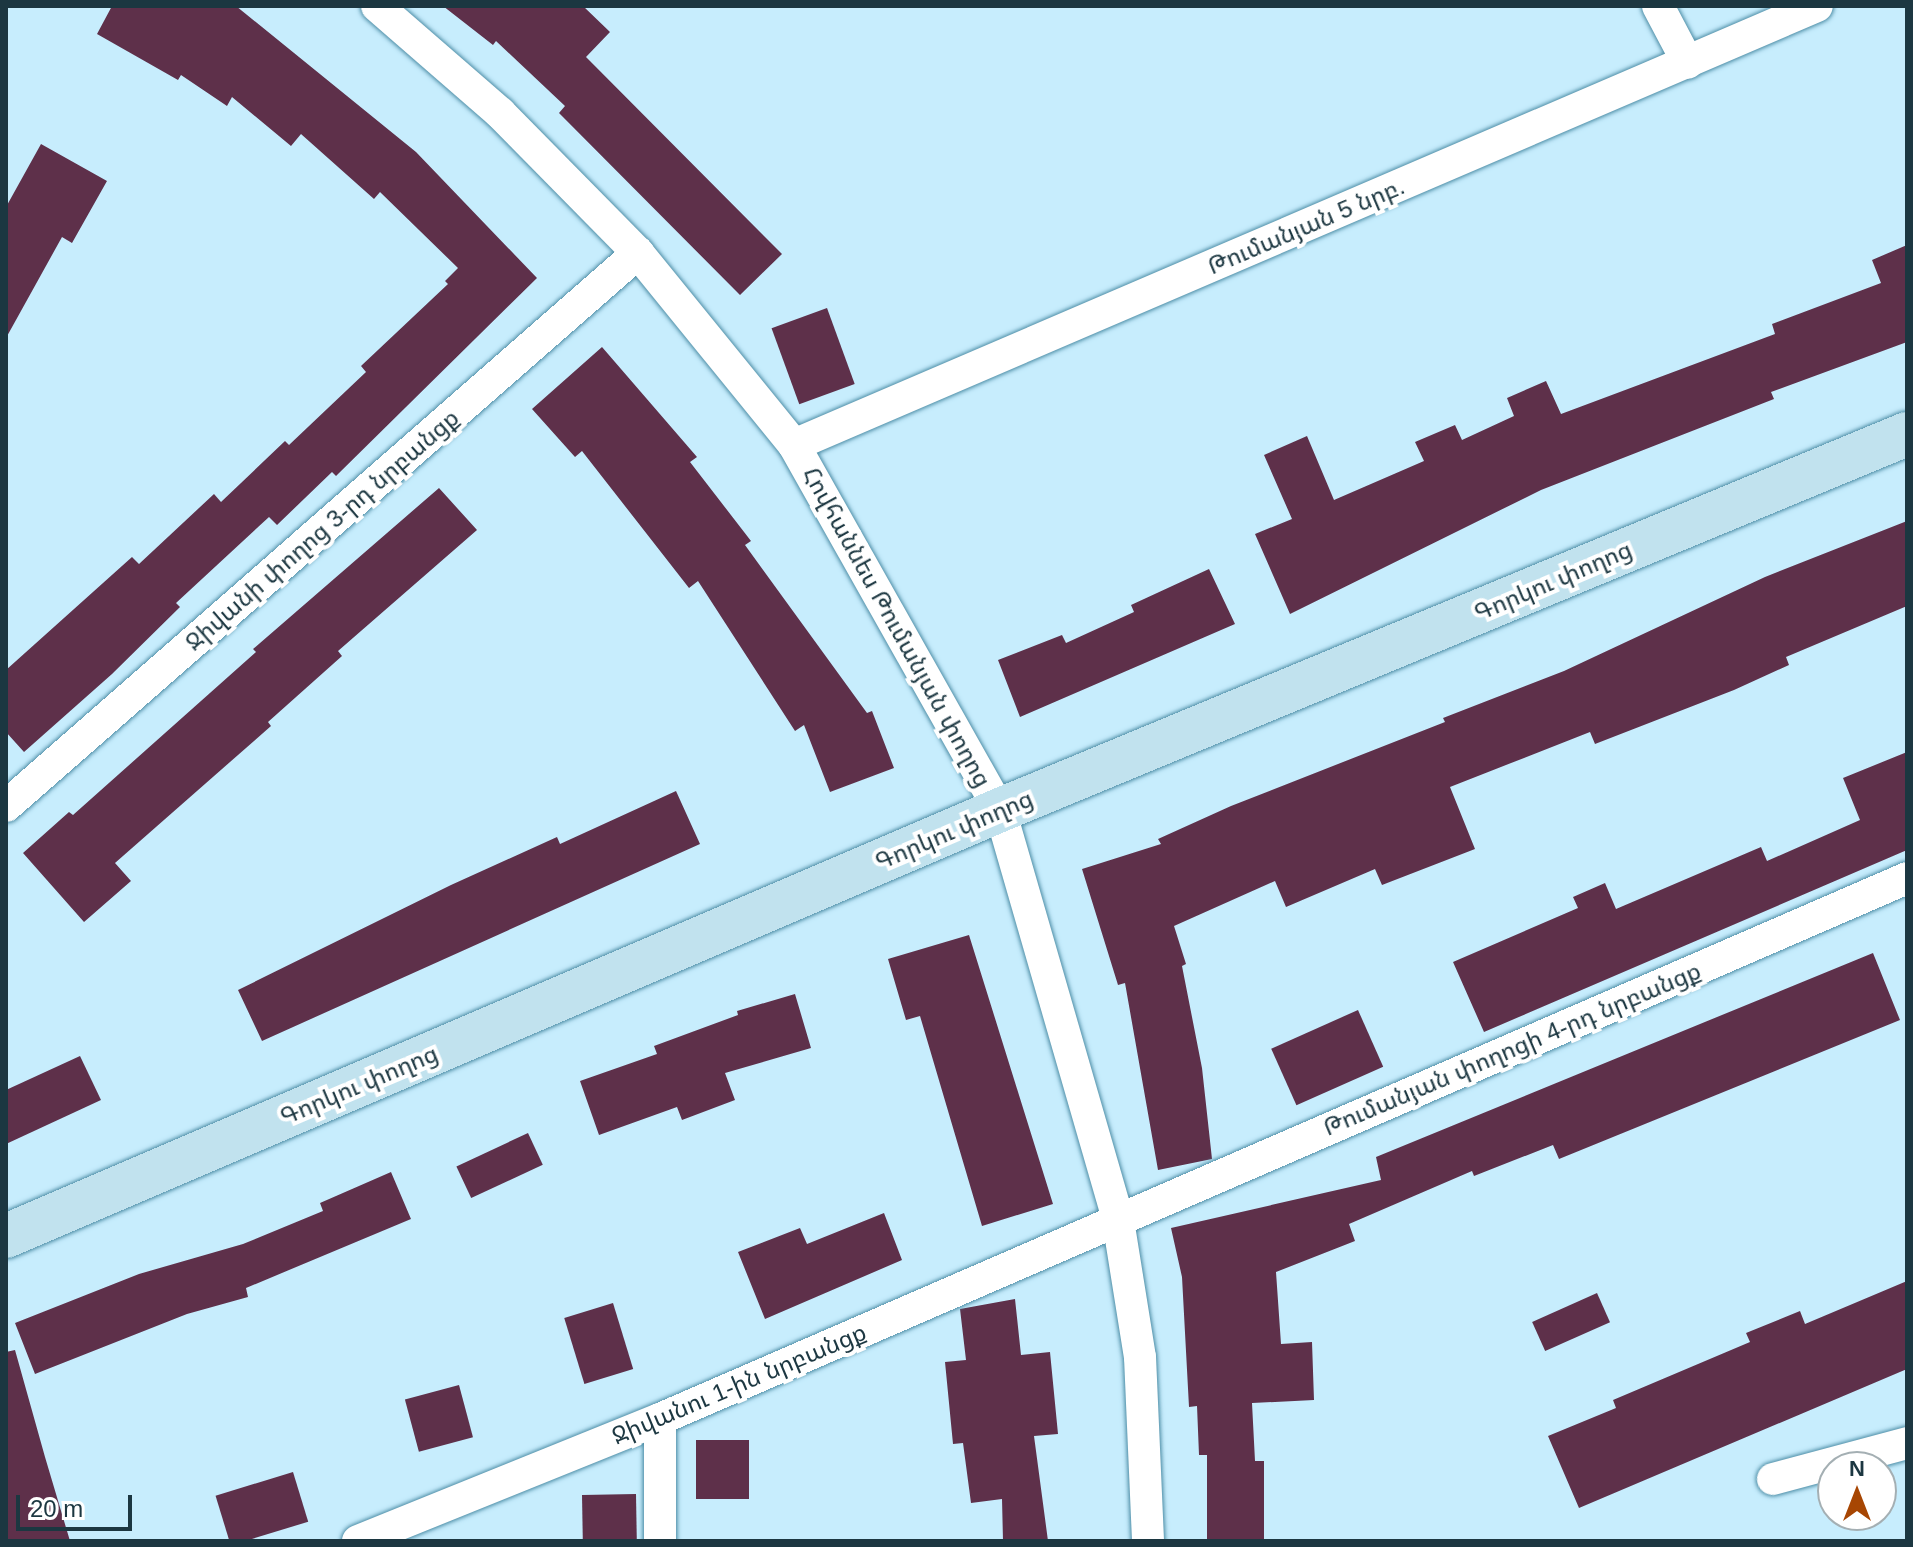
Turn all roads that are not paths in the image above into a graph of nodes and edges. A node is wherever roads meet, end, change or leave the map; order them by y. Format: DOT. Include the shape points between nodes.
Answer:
graph roads {
  1 [pos="377,6"];
  2 [pos="1658,6"];
  3 [pos="1817,6"];
  4 [pos="1688,63"];
  5 [pos="638,253"];
  6 [pos="1907,434"];
  7 [pos="794,445"];
  8 [pos="6,806"];
  9 [pos="1000,810"];
  10 [pos="1907,878"];
  11 [pos="1118,1220"];
  12 [pos="6,1236"];
  13 [pos="660,1419"];
  14 [pos="1907,1443"];
  15 [pos="1773,1479"];
  16 [pos="358,1541"];
  17 [pos="660,1541"];
  18 [pos="1148,1541"];
  1 -- 5 [label="street, Հովհաննես Թումանյան փողոց" via="500,113"];
  2 -- 4 [label="street"];
  3 -- 4 [label="street, Թումանյան 5 նրբ."];
  4 -- 7 [label="street, Թումանյան 5 նրբ."];
  5 -- 7 [label="street, Հովհաննես Թումանյան փողոց"];
  5 -- 8 [label="street, Ջիվանի փողոց 3-րդ նրբանցք"];
  6 -- 9 [label="street, Գորկու փողոց"];
  7 -- 9 [label="street, Հովհաննես Թումանյան փողոց"];
  9 -- 11 [label="street, Հովհաննես Թումանյան փողոց"];
  9 -- 12 [label="street, Գորկու փողոց"];
  10 -- 11 [label="street, Թումանյան փողոցի 4-րդ նրբանցք"];
  11 -- 13 [label="street, Ջիվանու 1-ին նրբանցք"];
  11 -- 18 [label="street, Հովհաննես Թումանյան փողոց" via="1140,1357"];
  13 -- 16 [label="street, Ջիվանու 1-ին նրբանցք"];
  13 -- 17 [label="street"];
  14 -- 15 [label="street"];
}
